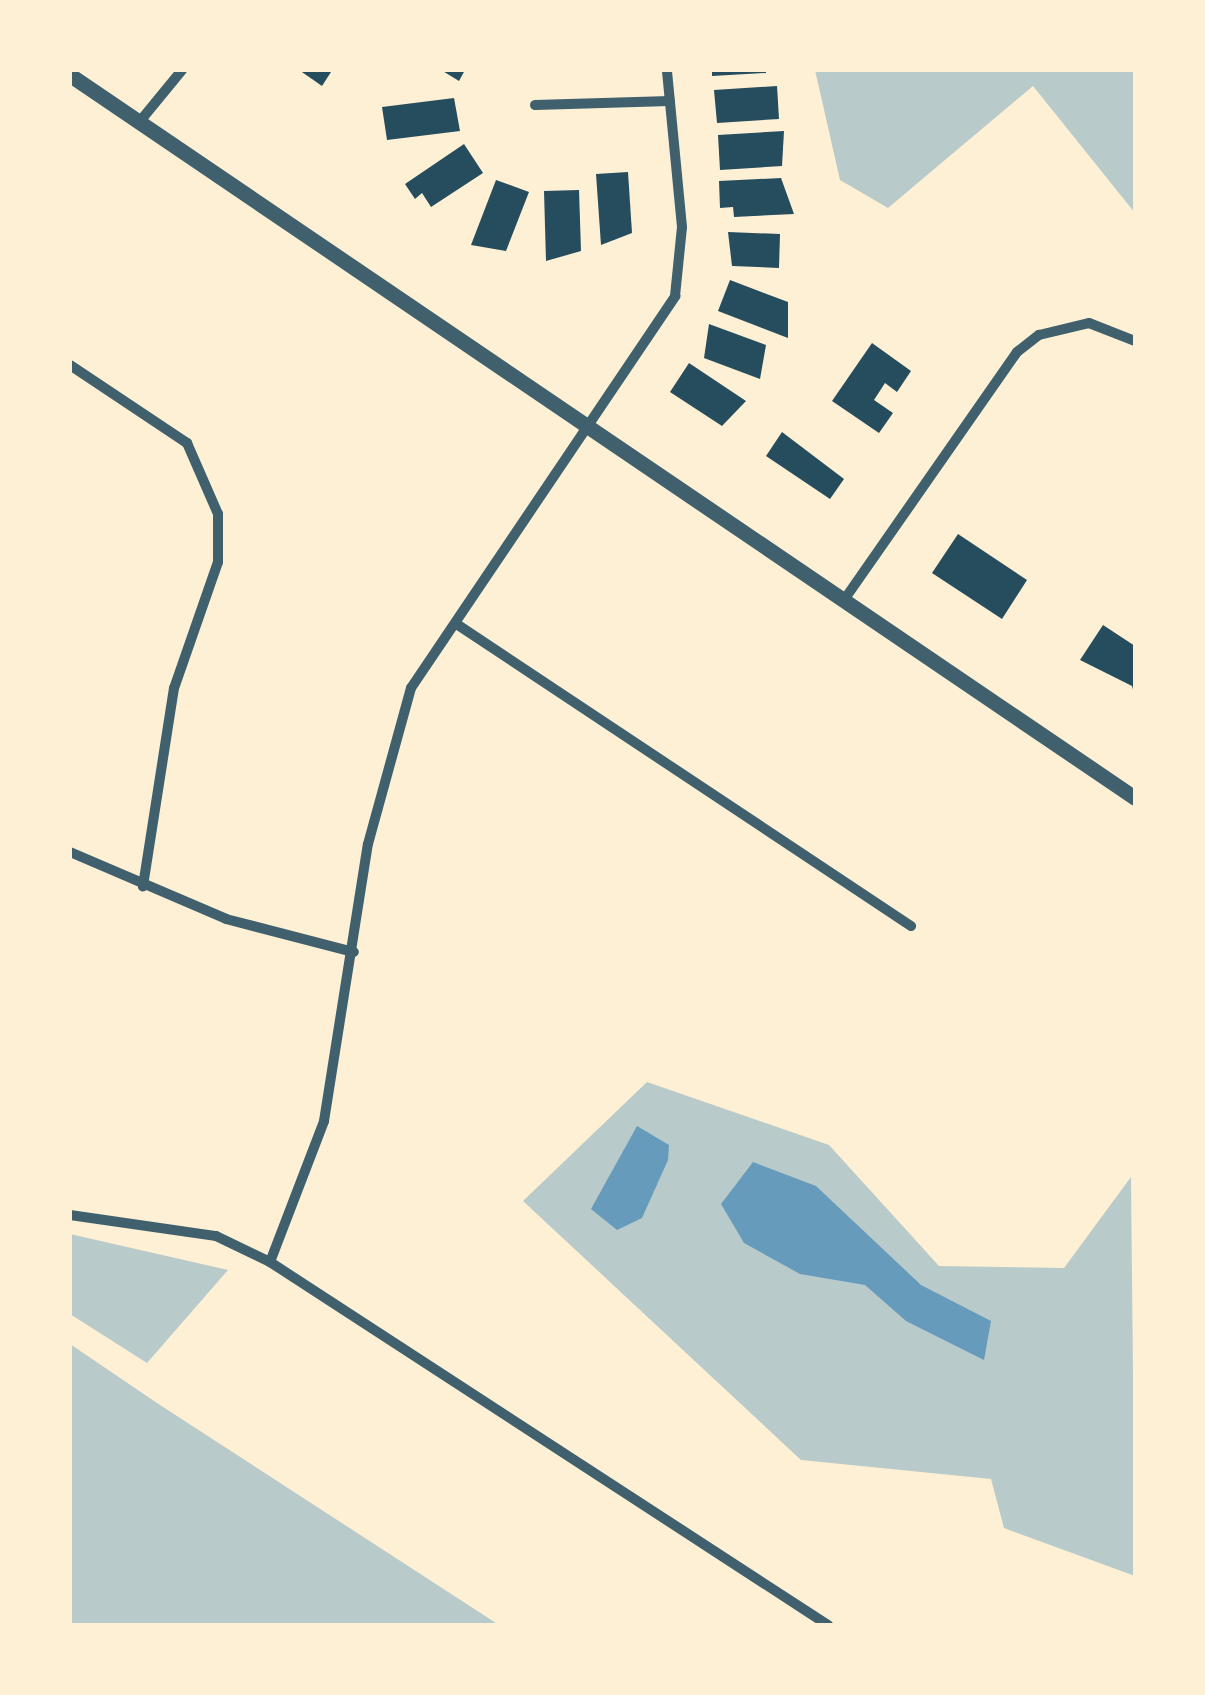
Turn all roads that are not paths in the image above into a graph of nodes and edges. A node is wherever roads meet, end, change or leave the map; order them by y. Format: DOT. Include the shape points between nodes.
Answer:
graph roads {
  1 [pos="182,70"];
  2 [pos="667,70"];
  3 [pos="70,75"];
  4 [pos="670,101"];
  5 [pos="535,105"];
  6 [pos="141,120"];
  7 [pos="1135,341"];
  8 [pos="70,365"];
  9 [pos="586,432"];
  10 [pos="844,600"];
  11 [pos="458,625"];
  12 [pos="1135,798"];
  13 [pos="70,852"];
  14 [pos="143,887"];
  15 [pos="911,926"];
  16 [pos="354,952"];
  17 [pos="70,1215"];
  18 [pos="270,1262"];
  19 [pos="828,1625"];
  1 -- 6 [label="street"];
  2 -- 4 [label="street"];
  3 -- 6 [label="street"];
  4 -- 5 [label="street"];
  4 -- 9 [label="street" via="682,227 675,296"];
  6 -- 9 [label="street"];
  7 -- 10 [label="street" via="1088,324 1039,335 1017,352"];
  8 -- 14 [label="street" via="188,443 218,514 218,562 174,688"];
  9 -- 10 [label="street"];
  9 -- 11 [label="street"];
  10 -- 12 [label="street"];
  11 -- 15 [label="street"];
  11 -- 16 [label="street" via="411,688 391,747"];
  13 -- 14 [label="street"];
  14 -- 16 [label="street"];
  16 -- 18 [label="street" via="324,1121"];
  17 -- 18 [label="street" via="216,1236"];
  18 -- 19 [label="street"];
}
